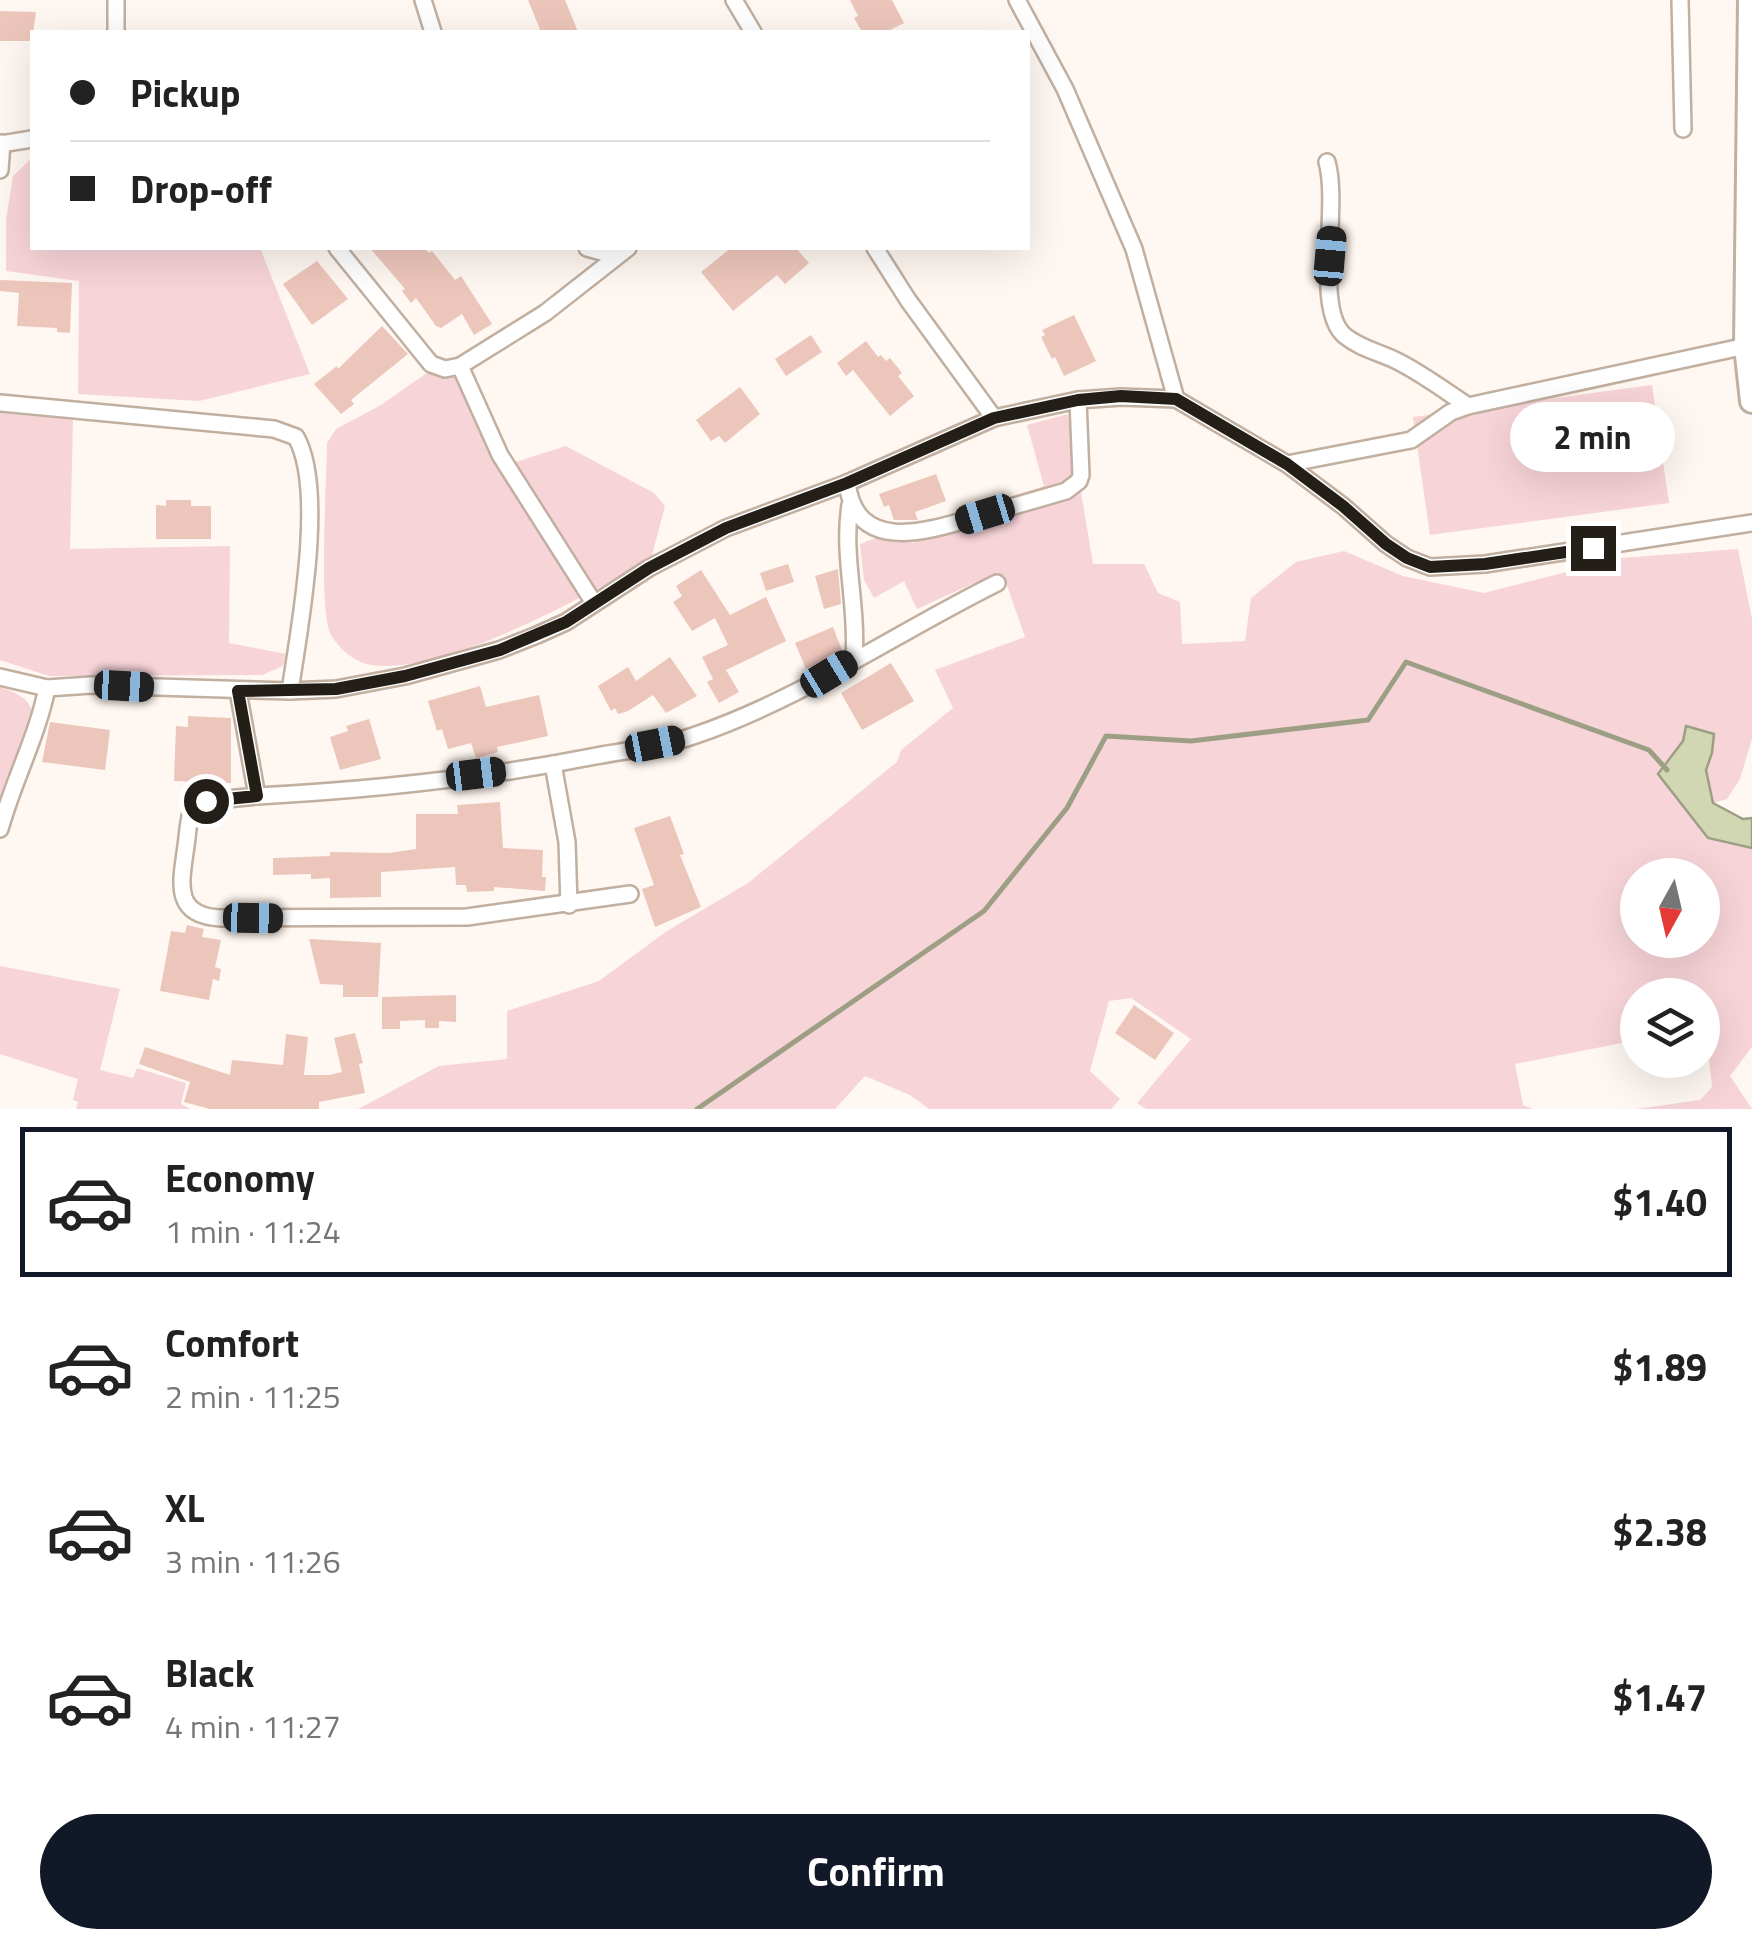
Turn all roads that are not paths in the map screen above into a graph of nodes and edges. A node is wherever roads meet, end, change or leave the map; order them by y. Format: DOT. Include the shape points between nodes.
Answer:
graph roads {
  1 [pos="116,0"];
  2 [pos="423,0"];
  3 [pos="734,0"];
  4 [pos="1017,0"];
  5 [pos="1680,0"];
  6 [pos="1750,0"];
  7 [pos="116,30"];
  8 [pos="432,30"];
  9 [pos="752,30"];
  10 [pos="1683,129"];
  11 [pos="30,138"];
  12 [pos="1,144"];
  13 [pos="1326,162"];
  14 [pos="0,170"];
  15 [pos="339,250"];
  16 [pos="876,250"];
  17 [pos="622,252"];
  18 [pos="1746,346"];
  19 [pos="460,366"];
  20 [pos="1176,399"];
  21 [pos="1078,400"];
  22 [pos="1752,402"];
  23 [pos="0,403"];
  24 [pos="1468,406"];
  25 [pos="994,418"];
  26 [pos="1287,464"];
  27 [pos="847,483"];
  28 [pos="850,505"];
  29 [pos="1752,523"];
  30 [pos="997,583"];
  31 [pos="594,604"];
  32 [pos="854,658"];
  33 [pos="0,677"];
  34 [pos="48,688"];
  35 [pos="238,691"];
  36 [pos="290,691"];
  37 [pos="553,764"];
  38 [pos="257,796"];
  39 [pos="0,829"];
  40 [pos="630,894"];
  41 [pos="570,905"];
  1 -- 7 [label="street"];
  2 -- 8 [label="street"];
  3 -- 9 [label="street"];
  4 -- 20 [label="street" via="1065,88 1134,249"];
  5 -- 10 [label="street"];
  6 -- 18 [label="main road"];
  11 -- 12 [label="street"];
  12 -- 14 [label="street"];
  13 -- 24 [label="street" via="1333,195 1332,320 1343,335"];
  15 -- 19 [label="street" via="431,364"];
  16 -- 25 [label="street"];
  17 -- 19 [label="street" via="545,313"];
  18 -- 22 [label="main road"];
  18 -- 24 [label="street"];
  19 -- 31 [label="street" via="500,455"];
  20 -- 21 [label="street"];
  20 -- 26 [label="street"];
  21 -- 25 [label="street"];
  21 -- 28 [label="street" via="1081,475 1066,491 903,534 884,532"];
  23 -- 36 [label="street" via="274,429 296,437 304,456 309,550"];
  24 -- 26 [label="street" via="1411,440"];
  25 -- 27 [label="street"];
  26 -- 29 [label="street" via="1386,544 1439,568"];
  27 -- 28 [label="street"];
  27 -- 31 [label="street" via="726,528"];
  28 -- 32 [label="street"];
  30 -- 32 [label="street"];
  31 -- 36 [label="street" via="500,650 375,683"];
  32 -- 37 [label="street" via="804,689 689,738"];
  33 -- 34 [label="street"];
  34 -- 35 [label="street"];
  34 -- 39 [label="street"];
  35 -- 36 [label="street"];
  35 -- 38 [label="street"];
  37 -- 38 [label="street"];
  37 -- 41 [label="street"];
  38 -- 41 [label="street" via="194,806 181,884 192,910 206,917 467,917"];
  40 -- 41 [label="street"];
}
